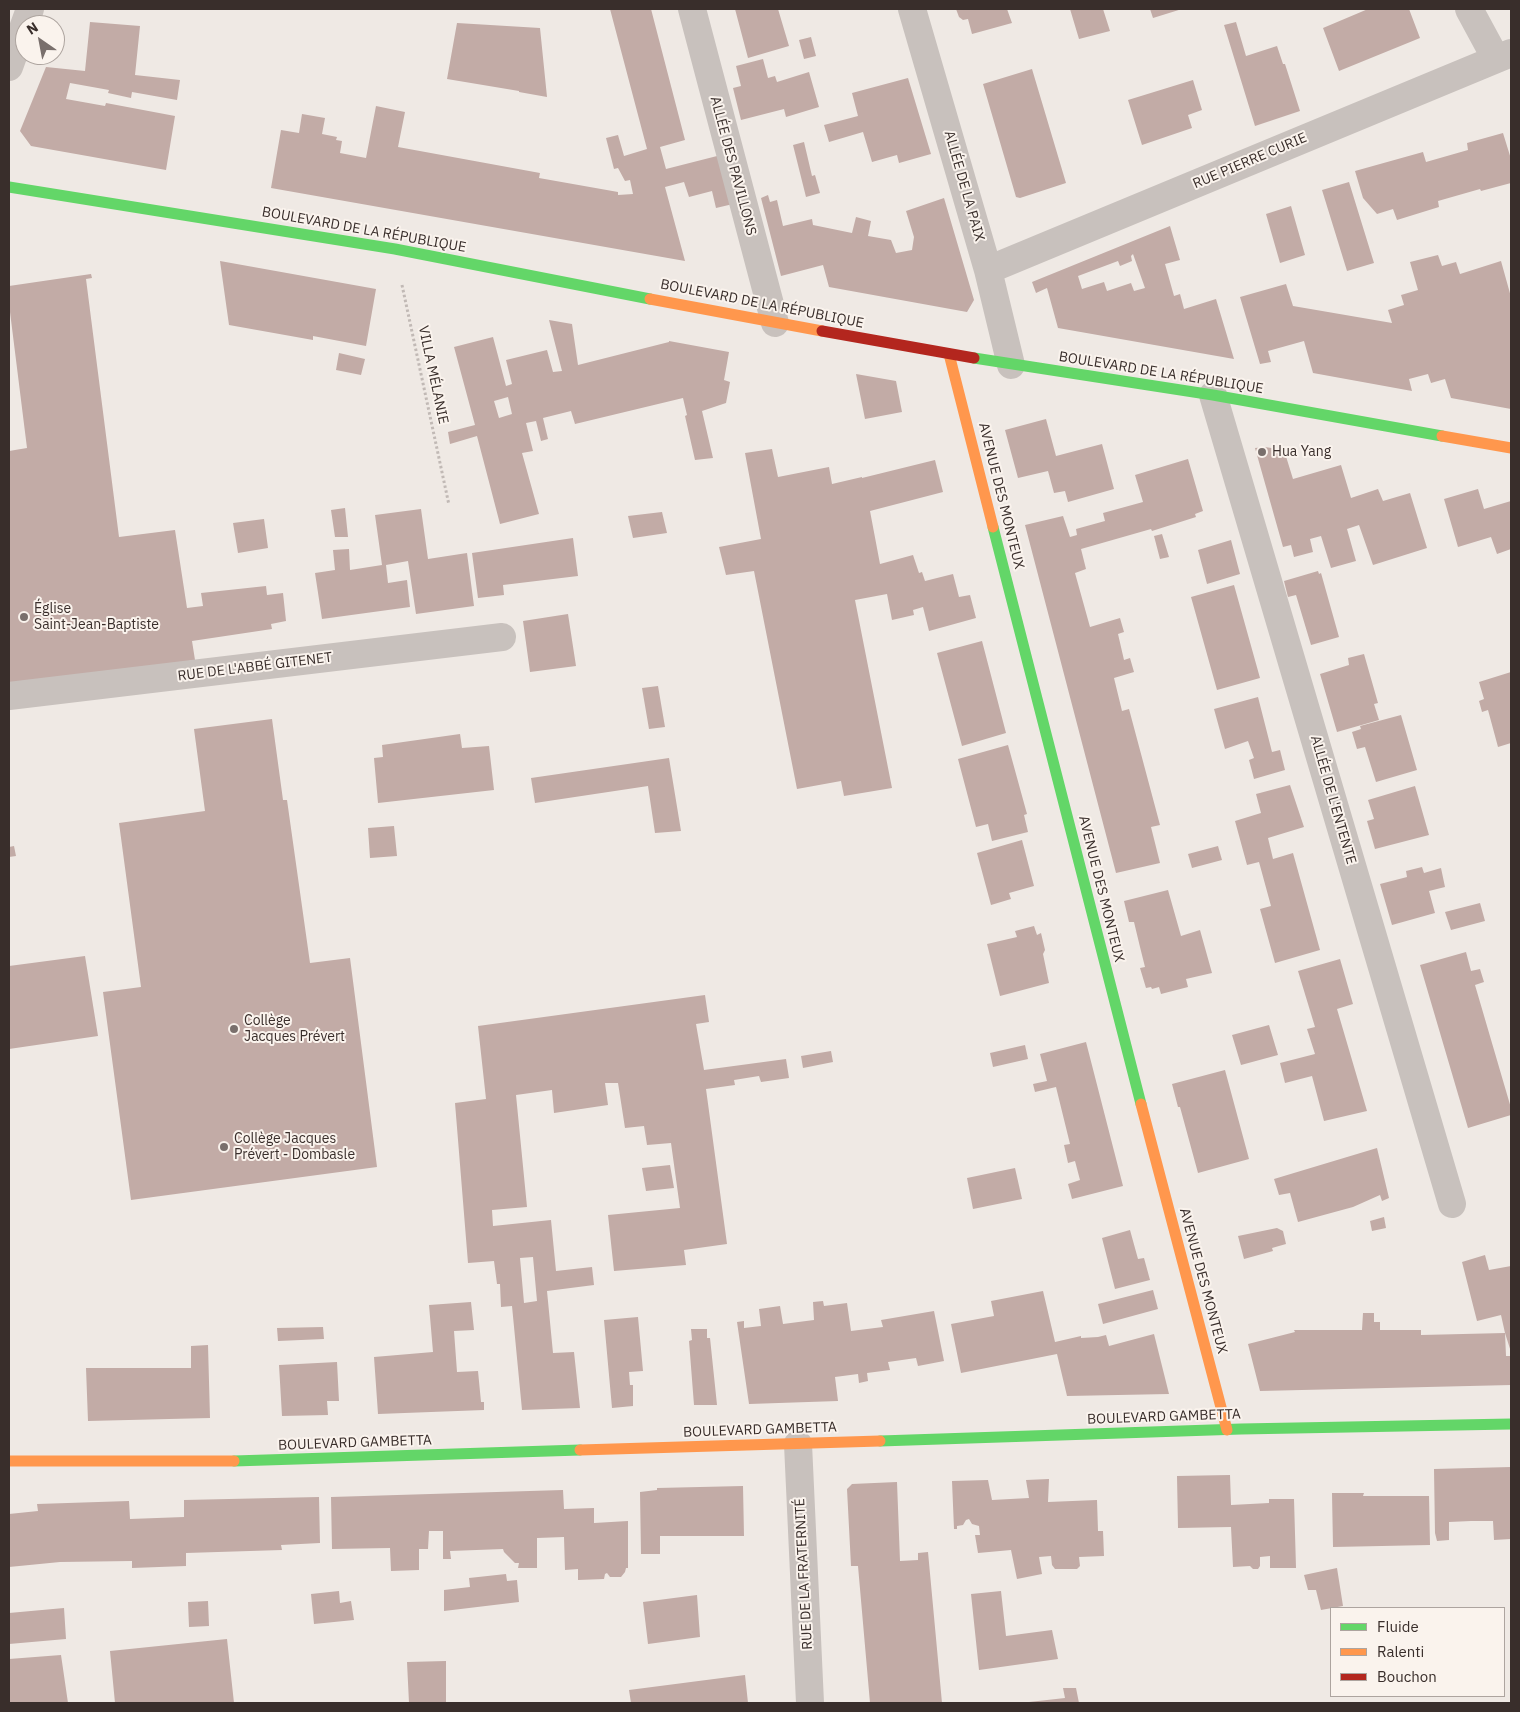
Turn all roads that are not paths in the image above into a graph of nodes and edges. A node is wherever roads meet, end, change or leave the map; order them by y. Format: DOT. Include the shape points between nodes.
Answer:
graph roads {
  1 [pos="30,9"];
  2 [pos="692,9"];
  3 [pos="912,9"];
  4 [pos="1469,9"];
  5 [pos="1504,56"];
  6 [pos="9,67"];
  7 [pos="9,187"];
  8 [pos="988,270"];
  9 [pos="775,322"];
  10 [pos="949,354"];
  11 [pos="1011,365"];
  12 [pos="1213,395"];
  13 [pos="1511,448"];
  14 [pos="502,637"];
  15 [pos="9,696"];
  16 [pos="1452,1204"];
  17 [pos="1511,1424"];
  18 [pos="1227,1430"];
  19 [pos="798,1444"];
  20 [pos="9,1461"];
  21 [pos="810,1703"];
  1 -- 6 [label="street"];
  2 -- 9 [label="street, ALLÉE DES PAVILLONS"];
  3 -- 8 [label="street, ALLÉE DE LA PAIX"];
  4 -- 5 [label="street"];
  5 -- 8 [label="street, RUE PIERRE CURIE"];
  7 -- 9 [label="street, BOULEVARD DE LA RÉPUBLIQUE" via="394,249"];
  8 -- 11 [label="street, ALLÉE DE LA PAIX"];
  9 -- 10 [label="street, BOULEVARD DE LA RÉPUBLIQUE"];
  10 -- 11 [label="street, BOULEVARD DE LA RÉPUBLIQUE"];
  10 -- 18 [label="street, AVENUE DES MONTEUX"];
  11 -- 12 [label="street, BOULEVARD DE LA RÉPUBLIQUE"];
  12 -- 13 [label="street, BOULEVARD DE LA RÉPUBLIQUE"];
  12 -- 16 [label="street, ALLÉE DE L'ENTENTE"];
  14 -- 15 [label="street, RUE DE L'ABBÉ GITENET"];
  17 -- 18 [label="street, BOULEVARD GAMBETTA"];
  18 -- 19 [label="street, BOULEVARD GAMBETTA"];
  19 -- 20 [label="street, BOULEVARD GAMBETTA" via="248,1461"];
  19 -- 21 [label="street, RUE DE LA FRATERNITÉ"];
}
